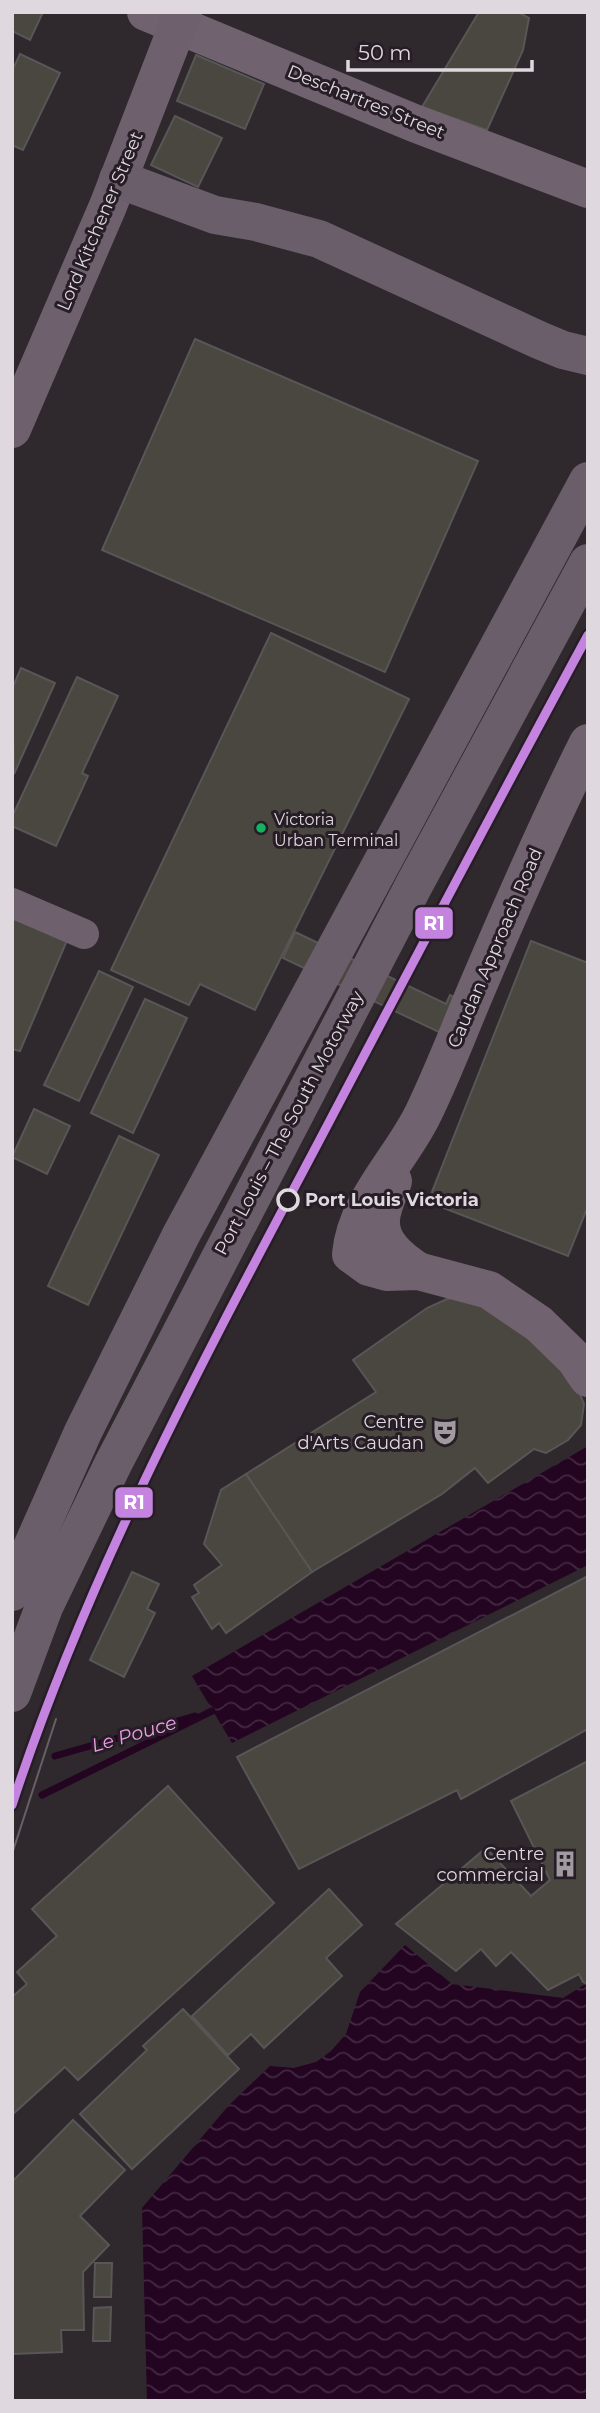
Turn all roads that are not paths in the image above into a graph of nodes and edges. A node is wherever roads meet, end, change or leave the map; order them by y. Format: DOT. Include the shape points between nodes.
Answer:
graph roads {
  1 [pos="169,17"];
  2 [pos="118,179"];
  3 [pos="588,189"];
  4 [pos="588,356"];
  5 [pos="12,429"];
  6 [pos="588,467"];
  7 [pos="588,481"];
  8 [pos="570,514"];
  9 [pos="588,563"];
  10 [pos="588,743"];
  11 [pos="12,903"];
  12 [pos="84,934"];
  13 [pos="588,1378"];
  14 [pos="12,1592"];
  15 [pos="12,1693"];
  1 -- 2 [label="main road, Lord Kitchener Street"];
  1 -- 3 [label="street, Deschartres Street" via="414,122"];
  2 -- 4 [label="highway" via="215,215 319,239 539,340"];
  2 -- 5 [label="main road, Lord Kitchener Street"];
  6 -- 8 [label="highway"];
  7 -- 8 [label="highway"];
  8 -- 14 [label="highway" via="181,1235 83,1432"];
  9 -- 15 [label="highway, Port Louis – The South Motorway" via="407,897 113,1464 44,1607"];
  10 -- 13 [label="street, Caudan Approach Road" via="513,902 423,1114 360,1216 351,1254 387,1272 418,1271 489,1290 539,1324"];
  11 -- 12 [label="street"];
}
